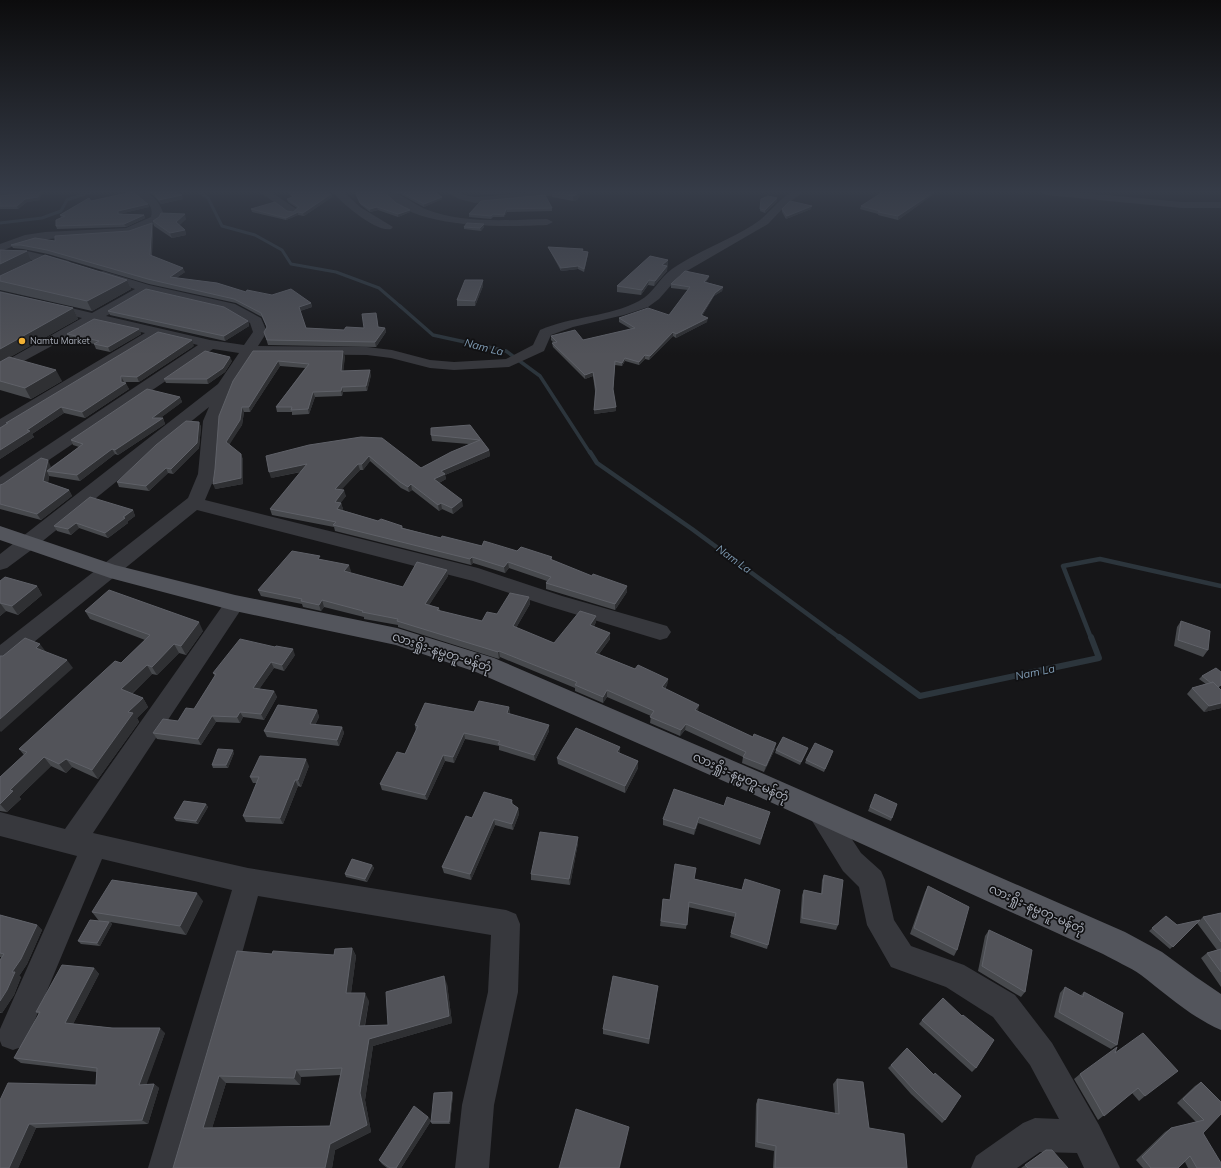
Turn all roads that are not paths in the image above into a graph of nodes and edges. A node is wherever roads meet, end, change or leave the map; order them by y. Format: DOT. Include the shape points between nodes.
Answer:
graph roads {
  1 [pos="721,247"];
  2 [pos="0,254"];
  3 [pos="48,259"];
  4 [pos="28,269"];
  5 [pos="146,288"];
  6 [pos="0,295"];
  7 [pos="94,317"];
  8 [pos="157,332"];
  9 [pos="210,344"];
  10 [pos="248,350"];
  11 [pos="0,370"];
  12 [pos="225,385"];
  13 [pos="0,426"];
  14 [pos="0,485"];
  15 [pos="193,503"];
  16 [pos="0,533"];
  17 [pos="27,544"];
  18 [pos="0,563"];
  19 [pos="110,571"];
  20 [pos="235,603"];
  21 [pos="660,632"];
  22 [pos="0,657"];
  23 [pos="819,811"];
  24 [pos="0,824"];
  25 [pos="83,844"];
  26 [pos="248,881"];
  27 [pos="1221,1013"];
  28 [pos="13,1035"];
  29 [pos="1087,1137"];
  30 [pos="164,1168"];
  31 [pos="472,1168"];
  32 [pos="988,1168"];
  33 [pos="1103,1168"];
  1 -- 10 [label="street" via="676,272 660,293 642,304 553,328 544,333 539,348 511,362 454,366 430,364 392,354 367,351"];
  2 -- 3 [label="street" via="23,254"];
  3 -- 4 [label="street"];
  3 -- 5 [label="street"];
  5 -- 7 [label="street"];
  5 -- 10 [label="street" via="230,307 256,321 260,332"];
  6 -- 7 [label="street"];
  7 -- 8 [label="street"];
  7 -- 11 [label="street"];
  8 -- 9 [label="street"];
  8 -- 13 [label="street"];
  9 -- 10 [label="street"];
  9 -- 14 [label="street"];
  10 -- 12 [label="street"];
  12 -- 15 [label="street" via="211,421 207,474"];
  12 -- 17 [label="street"];
  15 -- 19 [label="street"];
  15 -- 21 [label="street" via="478,575"];
  16 -- 17 [label="main road, လားရှိုး-နမ္မတူ-မန်တုံ"];
  17 -- 18 [label="street"];
  17 -- 19 [label="main road, လားရှိုး-နမ္မတူ-မန်တုံ"];
  19 -- 20 [label="main road, လားရှိုး-နမ္မတူ-မန်တုံ"];
  19 -- 22 [label="street"];
  20 -- 23 [label="main road, လားရှိုး-နမ္မတူ-မန်တုံ" via="397,637 485,665"];
  20 -- 25 [label="street"];
  23 -- 27 [label="main road, လားရှိုး-နမ္မတူ-မန်တုံ" via="1075,927 1114,942 1151,963"];
  23 -- 29 [label="street" via="852,862 871,880 881,925 901,957 954,975 1004,1006 1041,1054"];
  24 -- 25 [label="street"];
  25 -- 26 [label="street"];
  25 -- 28 [label="street"];
  26 -- 30 [label="street"];
  26 -- 31 [label="street" via="506,924 503,992 478,1105"];
  29 -- 32 [label="street" via="1035,1135"];
  29 -- 33 [label="street"];
}
